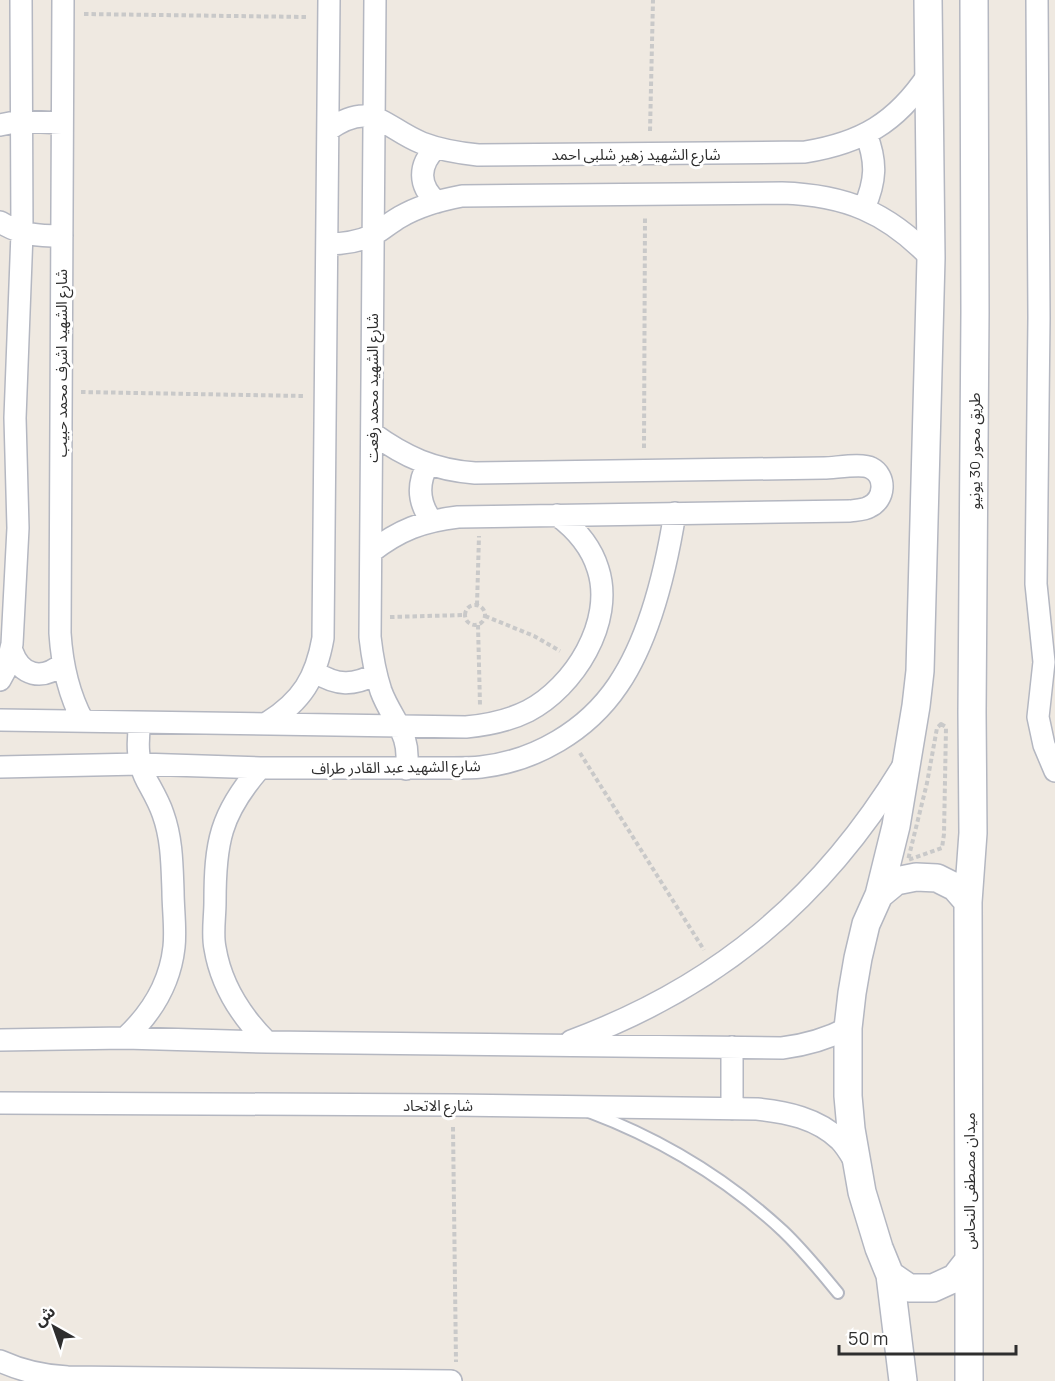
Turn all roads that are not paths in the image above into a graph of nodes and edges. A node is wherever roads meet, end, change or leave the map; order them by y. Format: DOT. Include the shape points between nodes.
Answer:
graph roads {
  1 [pos="21,0"];
  2 [pos="375,0"];
  3 [pos="928,0"];
  4 [pos="974,0"];
  5 [pos="1037,0"];
  6 [pos="63,7"];
  7 [pos="329,9"];
  8 [pos="928,75"];
  9 [pos="374,116"];
  10 [pos="10,123"];
  11 [pos="62,123"];
  12 [pos="328,130"];
  13 [pos="866,134"];
  14 [pos="436,148"];
  15 [pos="437,202"];
  16 [pos="864,208"];
  17 [pos="0,222"];
  18 [pos="22,233"];
  19 [pos="373,235"];
  20 [pos="62,236"];
  21 [pos="327,244"];
  22 [pos="930,258"];
  23 [pos="8,424"];
  24 [pos="372,433"];
  25 [pos="428,464"];
  26 [pos="675,513"];
  27 [pos="557,515"];
  28 [pos="0,516"];
  29 [pos="432,520"];
  30 [pos="18,528"];
  31 [pos="371,552"];
  32 [pos="12,651"];
  33 [pos="1044,662"];
  34 [pos="62,664"];
  35 [pos="315,672"];
  36 [pos="376,674"];
  37 [pos="0,680"];
  38 [pos="1055,687"];
  39 [pos="0,720"];
  40 [pos="83,721"];
  41 [pos="140,723"];
  42 [pos="267,723"];
  43 [pos="400,726"];
  44 [pos="906,760"];
  45 [pos="140,764"];
  46 [pos="0,767"];
  47 [pos="260,768"];
  48 [pos="406,769"];
  49 [pos="1055,771"];
  50 [pos="879,896"];
  51 [pos="968,902"];
  52 [pos="848,1028"];
  53 [pos="125,1038"];
  54 [pos="0,1040"];
  55 [pos="267,1042"];
  56 [pos="559,1045"];
  57 [pos="732,1047"];
  58 [pos="0,1103"];
  59 [pos="574,1107"];
  60 [pos="732,1109"];
  61 [pos="856,1163"];
  62 [pos="969,1260"];
  63 [pos="890,1275"];
  64 [pos="838,1293"];
  65 [pos="0,1361"];
  66 [pos="454,1375"];
  67 [pos="903,1381"];
  68 [pos="969,1381"];
  1 -- 10 [label="street"];
  2 -- 9 [label="street, شارع الشهيد محمد رفعت"];
  3 -- 8 [label="street"];
  4 -- 51 [label="street, طريق محور 30 يونيو" via="973,833"];
  5 -- 33 [label="street" via="1036,584"];
  6 -- 11 [label="street, شارع الشهيد اشرف محمد حبيب"];
  7 -- 12 [label="street"];
  8 -- 13 [label="street, شارع الشهيد زهير شلبى احمد" via="901,109"];
  8 -- 22 [label="street"];
  9 -- 12 [label="street" via="350,118"];
  9 -- 14 [label="street, شارع الشهيد زهير شلبى احمد"];
  9 -- 19 [label="street, شارع الشهيد محمد رفعت"];
  10 -- 11 [label="street"];
  10 -- 18 [label="street"];
  11 -- 20 [label="street, شارع الشهيد اشرف محمد حبيب"];
  12 -- 21 [label="street"];
  13 -- 14 [label="street, شارع الشهيد زهير شلبى احمد" via="847,143 805,152 478,155"];
  13 -- 16 [label="street" via="875,164"];
  14 -- 15 [label="street" via="426,160 422,175 426,190"];
  15 -- 16 [label="street" via="479,195 803,194"];
  15 -- 19 [label="street" via="400,216"];
  16 -- 22 [label="street" via="900,229"];
  17 -- 18 [label="street"];
  18 -- 20 [label="street"];
  18 -- 23 [label="street"];
  19 -- 21 [label="street"];
  19 -- 24 [label="street, شارع الشهيد محمد رفعت"];
  20 -- 34 [label="street, شارع الشهيد اشرف محمد حبيب"];
  21 -- 35 [label="street" via="323,638"];
  22 -- 44 [label="street" via="920,662"];
  23 -- 30 [label="street"];
  24 -- 25 [label="street" via="398,451"];
  24 -- 31 [label="street, شارع الشهيد محمد رفعت"];
  25 -- 26 [label="street" via="475,473 860,466 870,467 881,479 881,495 876,502 850,511"];
  25 -- 29 [label="street" via="420,493"];
  26 -- 27 [label="street"];
  26 -- 48 [label="street, شارع الشهيد عبد القادر طراف" via="651,613 631,663 618,686 586,721 549,746 507,762 481,767"];
  27 -- 29 [label="street"];
  27 -- 43 [label="street" via="583,539 599,570 602,588 597,626 580,663 548,698 509,719 466,727"];
  28 -- 30 [label="street"];
  29 -- 31 [label="street" via="397,534"];
  30 -- 32 [label="street"];
  31 -- 36 [label="street, شارع الشهيد محمد رفعت" via="370,636"];
  32 -- 34 [label="street" via="15,660 28,672 46,674"];
  32 -- 37 [label="street"];
  33 -- 38 [label="street"];
  33 -- 49 [label="street" via="1038,717"];
  34 -- 40 [label="street, شارع الشهيد اشرف محمد حبيب"];
  35 -- 36 [label="street" via="345,683"];
  35 -- 42 [label="street" via="295,702"];
  36 -- 43 [label="street, شارع الشهيد محمد رفعت"];
  39 -- 40 [label="street"];
  40 -- 41 [label="street"];
  41 -- 42 [label="street"];
  41 -- 45 [label="street"];
  42 -- 43 [label="street"];
  43 -- 48 [label="street, شارع الشهيد محمد رفعت" via="407,747"];
  44 -- 50 [label="street" via="896,826"];
  44 -- 56 [label="street" via="868,820 823,876 744,948 656,1005"];
  45 -- 46 [label="street, شارع الشهيد عبد القادر طراف"];
  45 -- 47 [label="street, شارع الشهيد عبد القادر طراف"];
  45 -- 53 [label="street" via="169,831 174,944 172,962 159,996"];
  47 -- 48 [label="street, شارع الشهيد عبد القادر طراف"];
  47 -- 55 [label="street" via="232,806 217,851 214,946 232,999"];
  50 -- 51 [label="street" via="896,881 916,876 937,878 955,887"];
  50 -- 52 [label="street" via="866,924 858,958"];
  51 -- 62 [label="street, ميدان مصطفى النحاس"];
  52 -- 57 [label="street" via="828,1038 795,1046"];
  52 -- 61 [label="street" via="848,1096"];
  53 -- 54 [label="street"];
  53 -- 55 [label="street"];
  55 -- 56 [label="street"];
  56 -- 57 [label="street"];
  57 -- 60 [label="street"];
  58 -- 59 [label="street, شارع الاتحاد"];
  59 -- 60 [label="street, شارع الاتحاد"];
  59 -- 64 [label="lane" via="650,1138 720,1180 783,1232"];
  60 -- 61 [label="street, شارع الاتحاد" via="779,1111 809,1120 840,1140"];
  61 -- 63 [label="street" via="870,1220"];
  62 -- 63 [label="street, ميدان مصطفى النحاس" via="955,1278 933,1288 909,1288"];
  62 -- 68 [label="street"];
  63 -- 67 [label="street"];
  65 -- 66 [label="street" via="33,1373 68,1377"];
}
